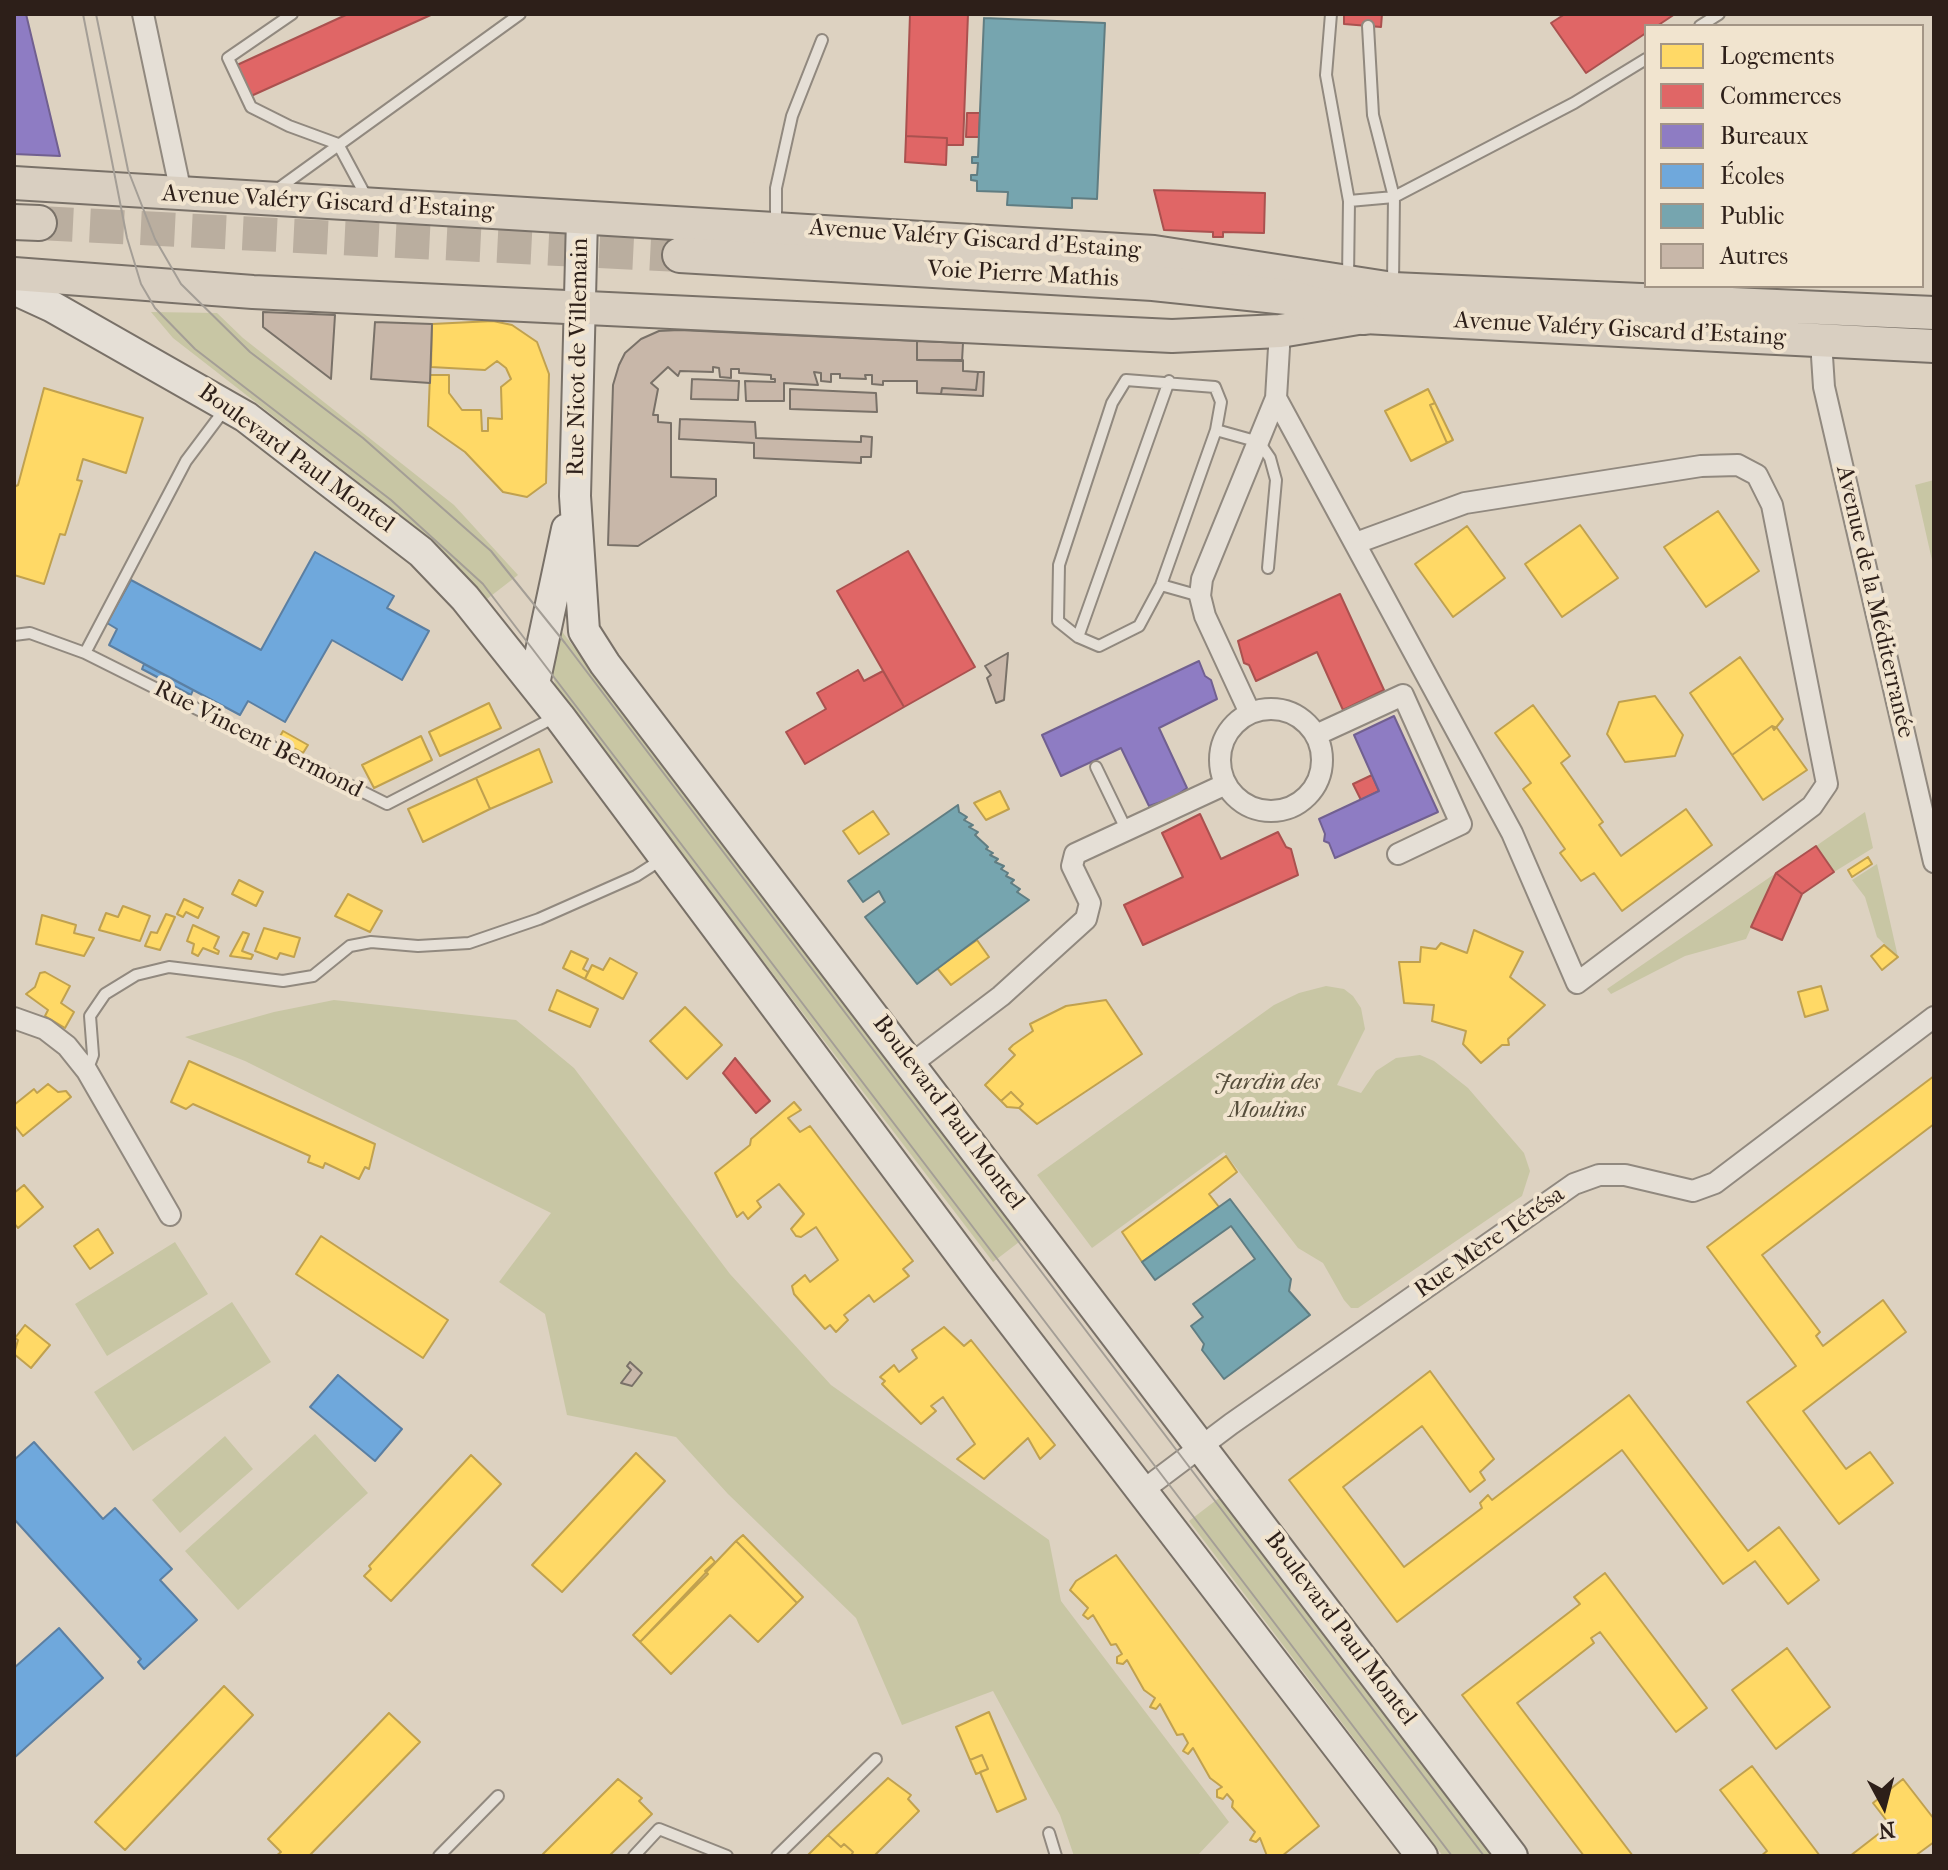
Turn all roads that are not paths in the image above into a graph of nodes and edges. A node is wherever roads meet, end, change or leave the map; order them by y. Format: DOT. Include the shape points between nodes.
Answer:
graph roads {
  1 [pos="143,14"];
  2 [pos="292,14"];
  3 [pos="520,14"];
  4 [pos="1331,14"];
  5 [pos="1368,26"];
  6 [pos="822,40"];
  7 [pos="1644,60"];
  8 [pos="338,144"];
  9 [pos="14,183"];
  10 [pos="181,193"];
  11 [pos="1394,197"];
  12 [pos="265,199"];
  13 [pos="1349,201"];
  14 [pos="371,206"];
  15 [pos="582,218"];
  16 [pos="776,227"];
  17 [pos="680,255"];
  18 [pos="14,274"];
  19 [pos="1347,280"];
  20 [pos="14,289"];
  21 [pos="1393,289"];
  22 [pos="579,307"];
  23 [pos="1934,313"];
  24 [pos="1364,317"];
  25 [pos="1280,331"];
  26 [pos="1821,341"];
  27 [pos="1934,346"];
  28 [pos="1169,381"];
  29 [pos="1276,398"];
  30 [pos="228,406"];
  31 [pos="1216,430"];
  32 [pos="1259,442"];
  33 [pos="575,496"];
  34 [pos="1356,543"];
  35 [pos="1268,568"];
  36 [pos="1161,585"];
  37 [pos="1200,596"];
  38 [pos="14,635"];
  39 [pos="1078,637"];
  40 [pos="85,653"];
  41 [pos="534,684"];
  42 [pos="1250,713"];
  43 [pos="559,716"];
  44 [pos="1316,735"];
  45 [pos="1096,767"];
  46 [pos="1226,784"];
  47 [pos="1126,829"];
  48 [pos="1398,854"];
  49 [pos="665,857"];
  50 [pos="1934,862"];
  51 [pos="1934,1017"];
  52 [pos="14,1018"];
  53 [pos="910,1065"];
  54 [pos="87,1071"];
  55 [pos="170,1215"];
  56 [pos="1202,1446"];
  57 [pos="1142,1491"];
  58 [pos="876,1759"];
  59 [pos="498,1796"];
  60 [pos="1049,1833"];
  61 [pos="439,1856"];
  62 [pos="634,1856"];
  63 [pos="727,1856"];
  64 [pos="777,1856"];
  65 [pos="1056,1856"];
  66 [pos="1422,1856"];
  67 [pos="1512,1856"];
  1 -- 10 [label="street"];
  2 -- 8 [label="lane" via="228,58 251,107"];
  3 -- 8 [label="lane"];
  4 -- 13 [label="lane" via="1326,75"];
  5 -- 11 [label="lane" via="1373,115"];
  6 -- 16 [label="lane" via="792,116 776,188"];
  7 -- 11 [label="lane"];
  8 -- 12 [label="lane"];
  8 -- 14 [label="lane"];
  9 -- 10 [label="main road, Avenue Valéry Giscard d'Estaing"];
  10 -- 12 [label="main road, Avenue Valéry Giscard d'Estaing"];
  11 -- 13 [label="lane"];
  11 -- 21 [label="lane"];
  12 -- 14 [label="main road, Avenue Valéry Giscard d'Estaing"];
  13 -- 19 [label="lane"];
  14 -- 15 [label="main road, Avenue Valéry Giscard d'Estaing"];
  15 -- 16 [label="main road, Avenue Valéry Giscard d'Estaing"];
  15 -- 22 [label="main road, Rue Nicot de Villemain"];
  16 -- 19 [label="main road, Avenue Valéry Giscard d'Estaing" via="1154,252"];
  17 -- 24 [label="highway, Voie Pierre Mathis" via="1153,283 1287,297"];
  18 -- 22 [label="main road, Avenue Valéry Giscard d'Estaing" via="253,292"];
  19 -- 21 [label="main road, Avenue Valéry Giscard d'Estaing"];
  20 -- 30 [label="main road, Boulevard Paul Montel"];
  21 -- 23 [label="main road, Avenue Valéry Giscard d'Estaing"];
  22 -- 25 [label="main road, Avenue Valéry Giscard d'Estaing" via="1172,336"];
  22 -- 33 [label="main road, Rue Nicot de Villemain"];
  24 -- 25 [label="main road, Avenue Valéry Giscard d'Estaing"];
  24 -- 26 [label="main road, Avenue Valéry Giscard d'Estaing"];
  25 -- 29 [label="street"];
  26 -- 27 [label="main road, Avenue Valéry Giscard d'Estaing"];
  26 -- 50 [label="street, Avenue de la Méditerranée" via="1824,387"];
  28 -- 31 [label="lane" via="1215,387 1221,402"];
  28 -- 39 [label="lane"];
  28 -- 39 [label="lane" via="1126,380 1112,403 1059,565 1058,621"];
  29 -- 32 [label="street"];
  29 -- 34 [label="street"];
  30 -- 40 [label="lane" via="186,461"];
  30 -- 41 [label="main road, Boulevard Paul Montel" via="421,552"];
  31 -- 32 [label="lane"];
  31 -- 36 [label="lane"];
  32 -- 35 [label="lane" via="1276,480"];
  32 -- 37 [label="street" via="1202,579"];
  33 -- 41 [label="main road"];
  33 -- 53 [label="main road, Boulevard Paul Montel" via="584,631"];
  34 -- 34 [label="street" via="1512,833 1577,983 1812,806 1827,784 1772,505 1757,475 1738,465 1701,466 1465,503"];
  36 -- 37 [label="lane"];
  36 -- 39 [label="lane" via="1139,626 1099,646"];
  37 -- 42 [label="street"];
  38 -- 40 [label="lane, Rue Vincent Bermond" via="30,633"];
  40 -- 43 [label="lane, Rue Vincent Bermond" via="387,804"];
  41 -- 43 [label="main road, Boulevard Paul Montel"];
  42 -- 44 [label="street" via="1280,709"];
  42 -- 46 [label="street" via="1236,722 1220,751"];
  43 -- 49 [label="main road, Boulevard Paul Montel"];
  44 -- 46 [label="street" via="1321,750 1317,781 1295,804 1264,810 1235,797"];
  44 -- 48 [label="street" via="1403,695 1461,824"];
  45 -- 47 [label="lane"];
  46 -- 47 [label="street"];
  47 -- 53 [label="street" via="1075,854 1072,866 1090,903 1086,919 1001,996"];
  49 -- 54 [label="lane" via="636,876 539,919 469,943 350,946 313,976 283,981 169,967 136,975 105,994 90,1016 93,1055"];
  49 -- 57 [label="main road, Boulevard Paul Montel"];
  51 -- 56 [label="street, Rue Mère Térésa" via="1715,1183 1693,1191 1625,1175 1599,1175 1574,1184"];
  52 -- 54 [label="street" via="45,1029"];
  53 -- 56 [label="main road, Boulevard Paul Montel"];
  54 -- 55 [label="street"];
  56 -- 57 [label="street, Rue Mère Térésa"];
  56 -- 67 [label="main road, Boulevard Paul Montel"];
  57 -- 66 [label="main road, Boulevard Paul Montel"];
  58 -- 64 [label="lane"];
  59 -- 61 [label="lane"];
  60 -- 65 [label="lane"];
  62 -- 63 [label="lane" via="659,1829"];
}
